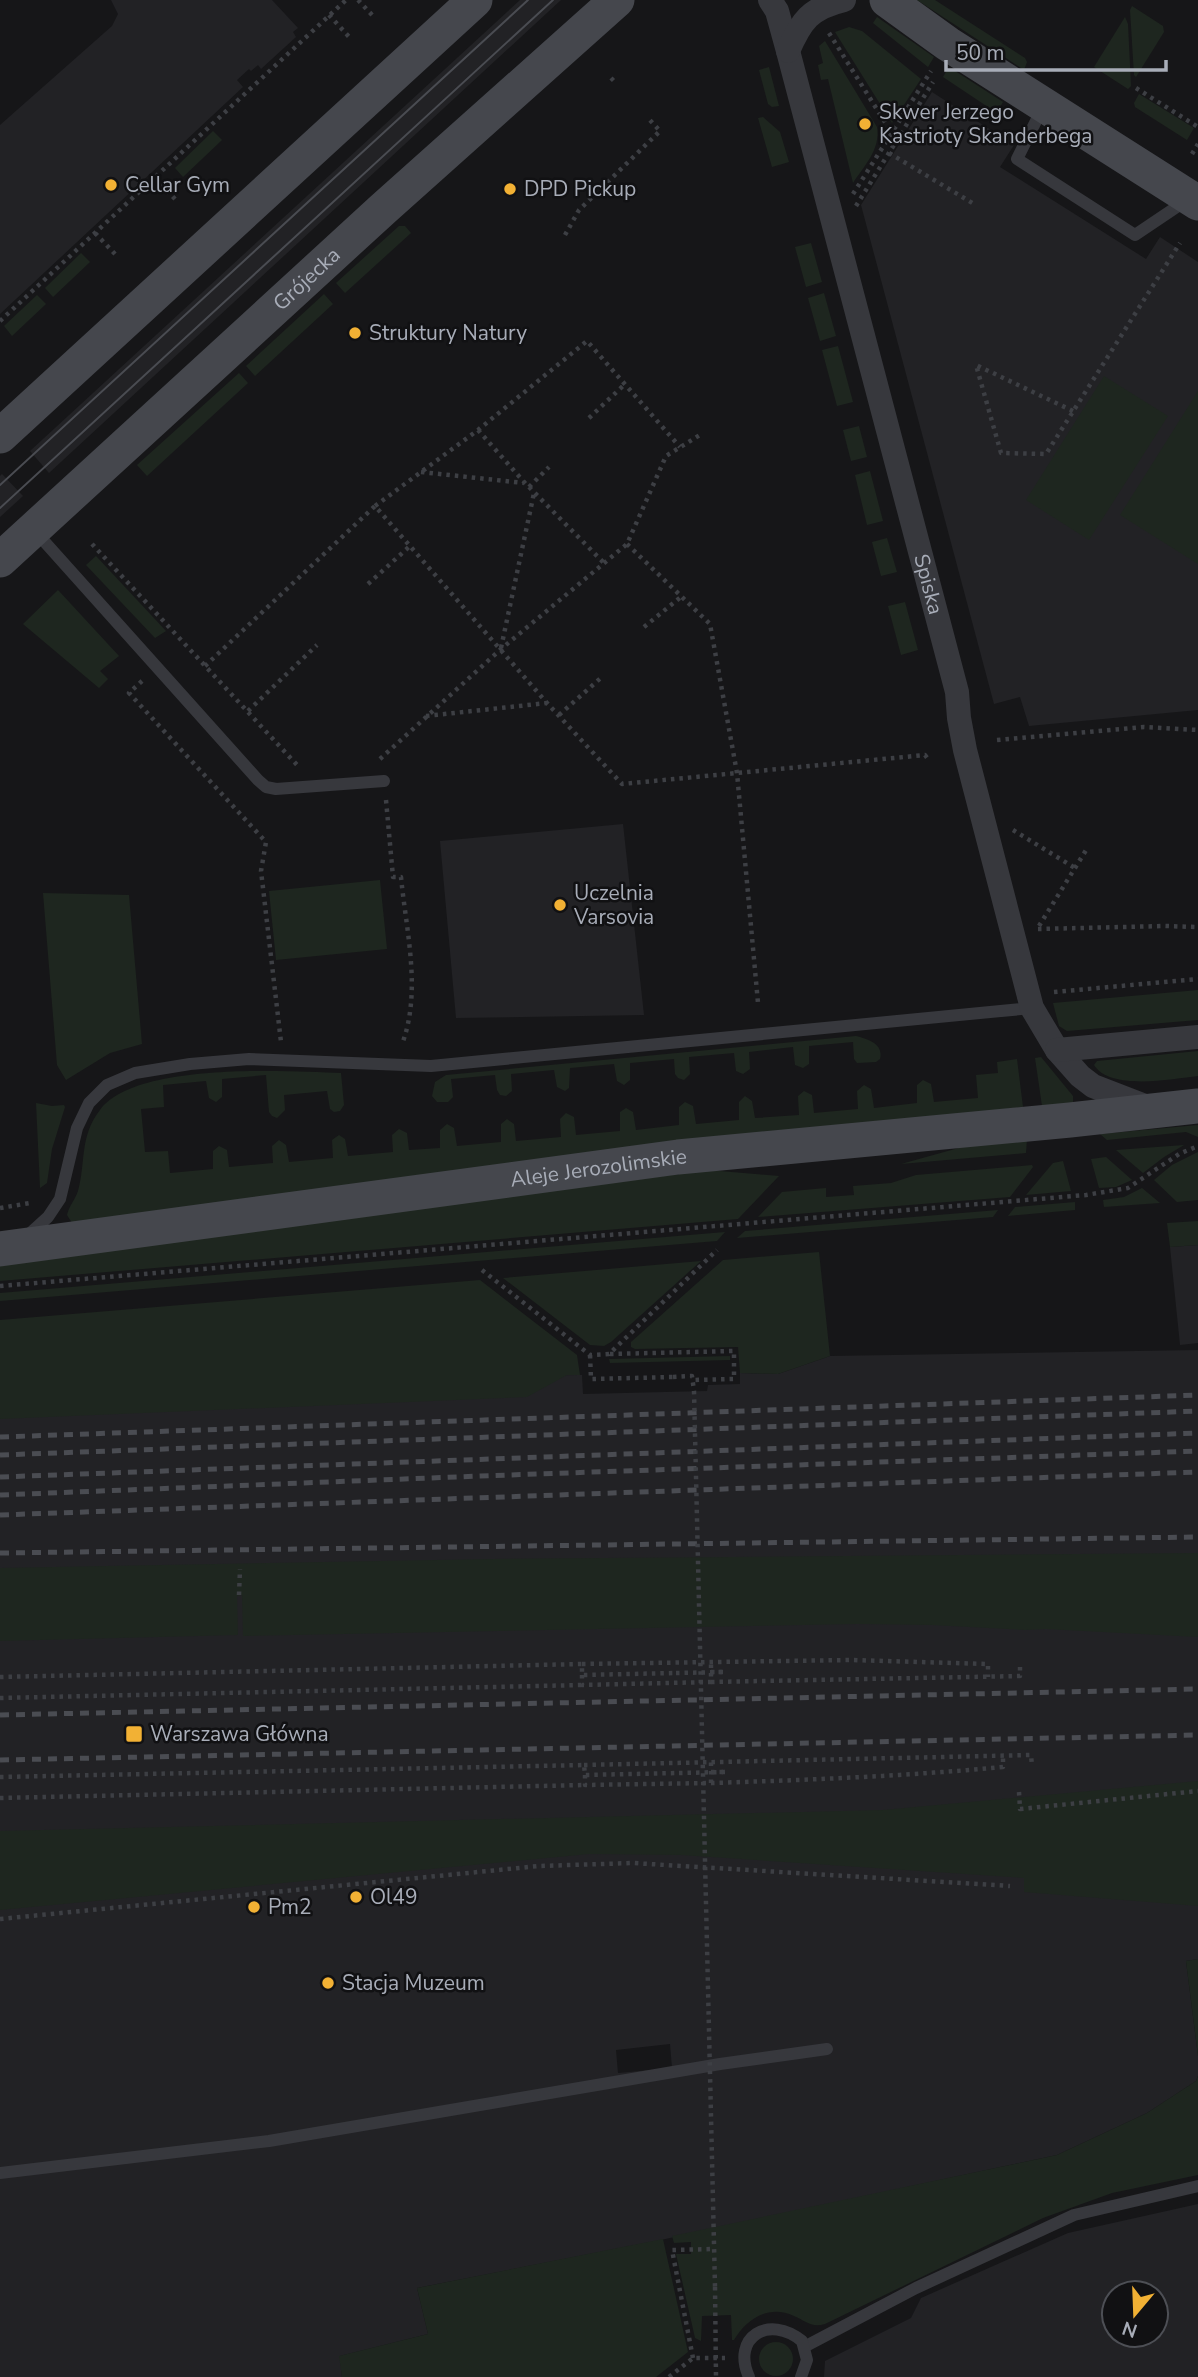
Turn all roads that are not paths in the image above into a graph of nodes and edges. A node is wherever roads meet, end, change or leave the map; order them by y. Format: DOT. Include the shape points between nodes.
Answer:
graph roads {
  1 [pos="475,0"];
  2 [pos="617,0"];
  3 [pos="770,0"];
  4 [pos="844,0"];
  5 [pos="887,0"];
  6 [pos="788,51"];
  7 [pos="1044,105"];
  8 [pos="1194,201"];
  9 [pos="0,436"];
  10 [pos="34,530"];
  11 [pos="0,560"];
  12 [pos="384,781"];
  13 [pos="1032,1008"];
  14 [pos="1198,1037"];
  15 [pos="1057,1050"];
  16 [pos="1198,1106"];
  17 [pos="1158,1111"];
  18 [pos="7,1249"];
  19 [pos="827,2049"];
  20 [pos="0,2173"];
  21 [pos="1198,2186"];
  22 [pos="804,2347"];
  23 [pos="749,2377"];
  24 [pos="801,2377"];
  1 -- 9 [label="main road"];
  2 -- 10 [label="main road, Grójecka"];
  3 -- 6 [label="street, Spiska"];
  4 -- 6 [label="street" via="807,16"];
  5 -- 7 [label="main road"];
  6 -- 13 [label="street, Spiska" via="957,692 965,750"];
  7 -- 8 [label="main road"];
  7 -- 8 [label="lane" via="1017,159 1135,235"];
  10 -- 11 [label="main road, Grójecka"];
  10 -- 12 [label="lane" via="266,787"];
  13 -- 15 [label="street, Spiska"];
  13 -- 18 [label="lane" via="542,1057 420,1066 249,1059 162,1068 118,1078 97,1094 83,1113 60,1199 48,1217"];
  14 -- 15 [label="street"];
  15 -- 17 [label="street, Spiska" via="1093,1086"];
  16 -- 17 [label="main road, Aleje Jerozolimskie"];
  17 -- 18 [label="main road, Aleje Jerozolimskie" via="678,1157"];
  19 -- 20 [label="lane" via="269,2141"];
  21 -- 22 [label="lane" via="1074,2215 916,2288"];
  22 -- 23 [label="lane" via="785,2329 764,2330 754,2336 743,2358"];
  22 -- 24 [label="lane" via="807,2360"];
}
